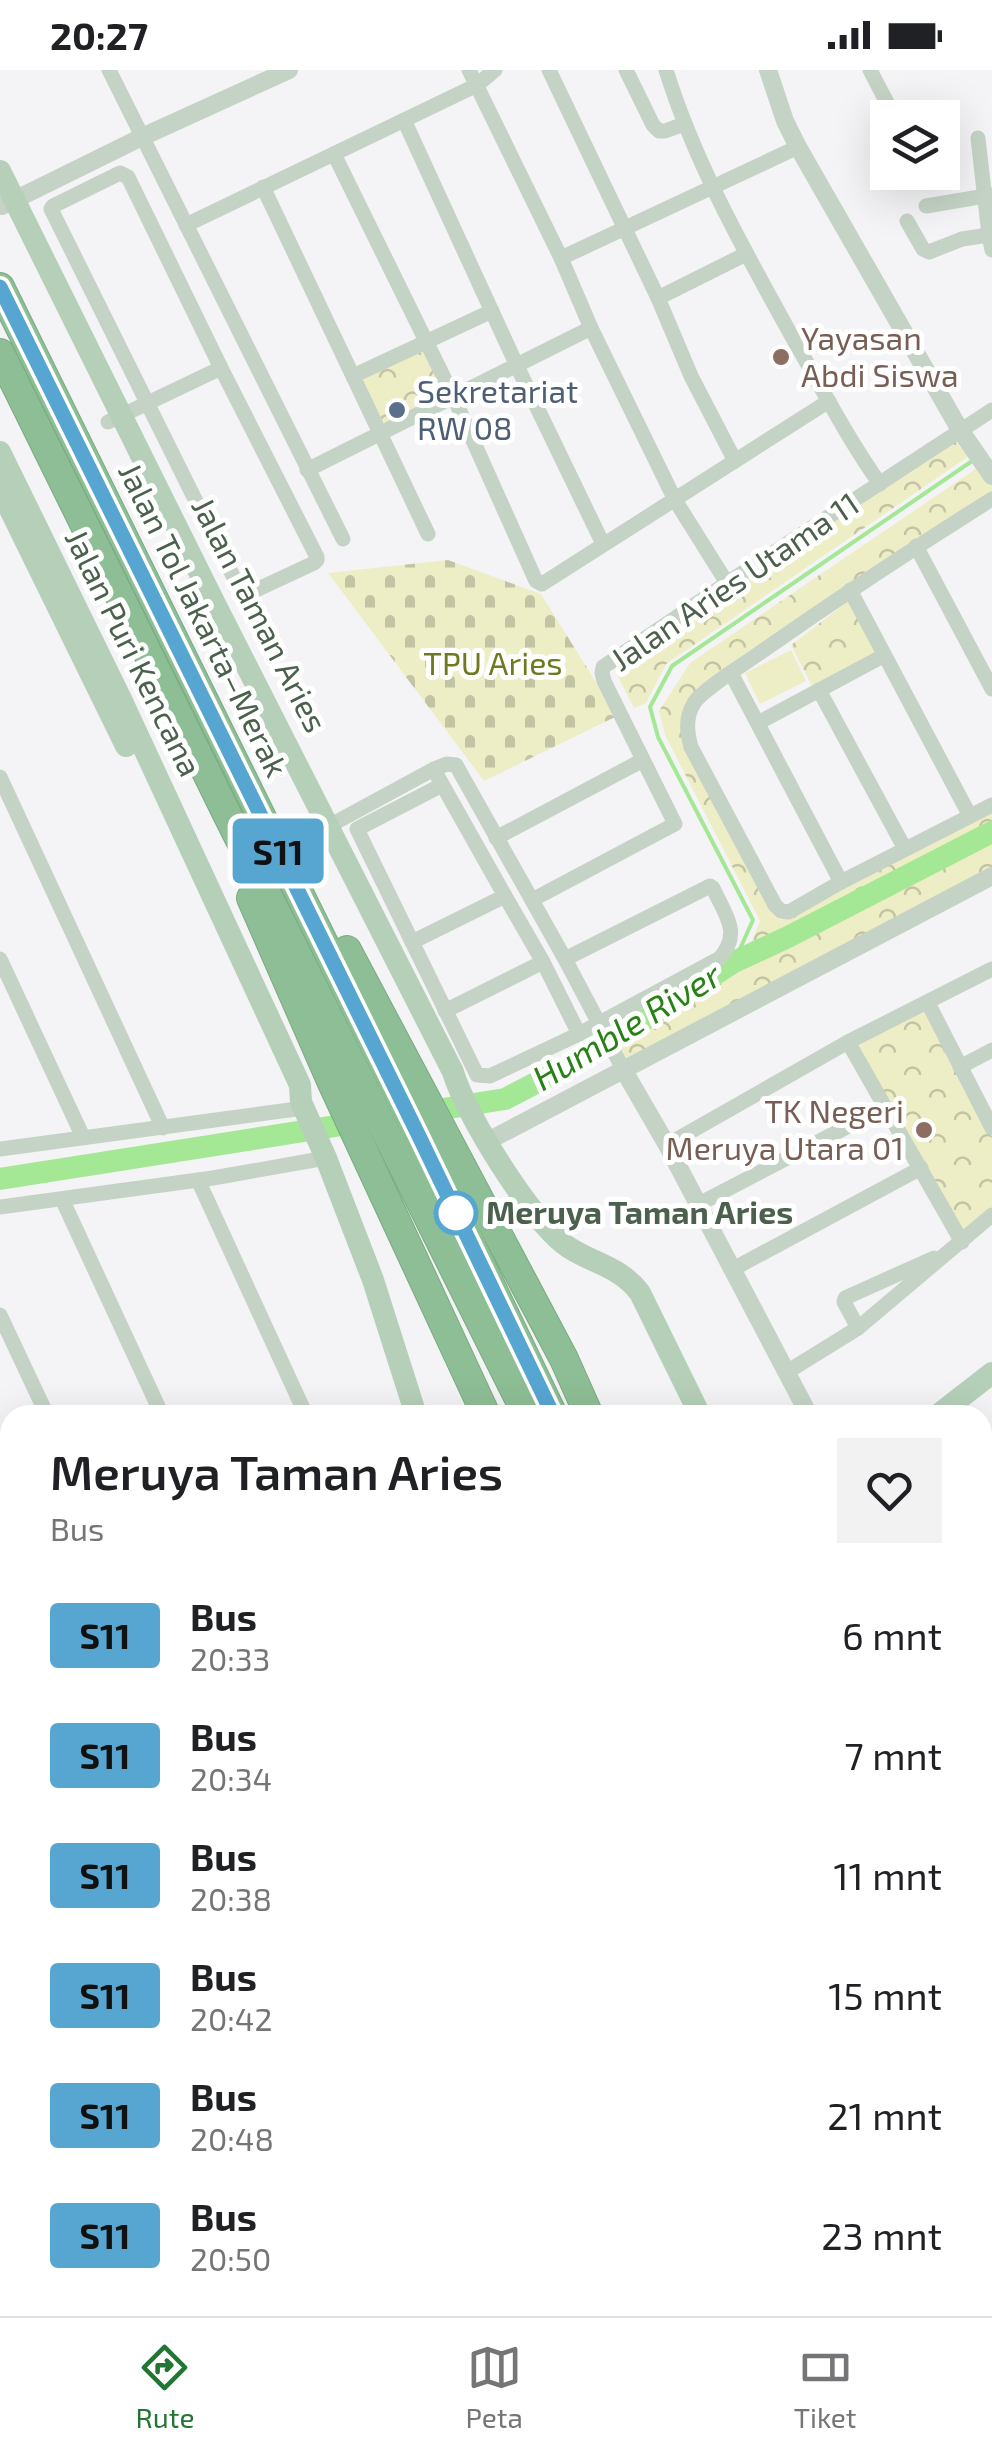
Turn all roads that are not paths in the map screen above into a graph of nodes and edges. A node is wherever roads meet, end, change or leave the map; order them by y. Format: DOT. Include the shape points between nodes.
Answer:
graph roads {
  1 [pos="109,70"];
  2 [pos="289,70"];
  3 [pos="468,70"];
  4 [pos="495,70"];
  5 [pos="549,70"];
  6 [pos="626,70"];
  7 [pos="666,70"];
  8 [pos="768,70"];
  9 [pos="870,70"];
  10 [pos="477,86"];
  11 [pos="886,100"];
  12 [pos="404,120"];
  13 [pos="684,124"];
  14 [pos="142,137"];
  15 [pos="978,138"];
  16 [pos="798,147"];
  17 [pos="334,154"];
  18 [pos="0,171"];
  19 [pos="263,187"];
  20 [pos="713,187"];
  21 [pos="988,196"];
  22 [pos="5,203"];
  23 [pos="926,206"];
  24 [pos="907,221"];
  25 [pos="186,225"];
  26 [pos="626,229"];
  27 [pos="990,242"];
  28 [pos="746,254"];
  29 [pos="561,258"];
  30 [pos="0,287"];
  31 [pos="658,298"];
  32 [pos="492,311"];
  33 [pos="592,328"];
  34 [pos="426,341"];
  35 [pos="0,353"];
  36 [pos="516,366"];
  37 [pos="220,368"];
  38 [pos="353,376"];
  39 [pos="454,398"];
  40 [pos="829,401"];
  41 [pos="148,403"];
  42 [pos="992,410"];
  43 [pos="115,419"];
  44 [pos="960,430"];
  45 [pos="380,434"];
  46 [pos="0,452"];
  47 [pos="735,461"];
  48 [pos="307,470"];
  49 [pos="991,475"];
  50 [pos="880,484"];
  51 [pos="0,489"];
  52 [pos="992,499"];
  53 [pos="675,500"];
  54 [pos="428,534"];
  55 [pos="343,539"];
  56 [pos="603,544"];
  57 [pos="916,546"];
  58 [pos="726,583"];
  59 [pos="850,590"];
  60 [pos="883,656"];
  61 [pos="731,673"];
  62 [pos="992,689"];
  63 [pos="819,690"];
  64 [pos="758,723"];
  65 [pos="644,760"];
  66 [pos="434,769"];
  67 [pos="0,777"];
  68 [pos="442,785"];
  69 [pos="992,804"];
  70 [pos="970,816"];
  71 [pos="338,826"];
  72 [pos="496,838"];
  73 [pos="905,849"];
  74 [pos="992,876"];
  75 [pos="841,882"];
  76 [pos="506,896"];
  77 [pos="532,900"];
  78 [pos="412,942"];
  79 [pos="0,959"];
  80 [pos="565,959"];
  81 [pos="542,962"];
  82 [pos="992,969"];
  83 [pos="928,1003"];
  84 [pos="445,1011"];
  85 [pos="602,1028"];
  86 [pos="579,1034"];
  87 [pos="848,1042"];
  88 [pos="992,1050"];
  89 [pos="621,1066"];
  90 [pos="960,1067"];
  91 [pos="369,1069"];
  92 [pos="884,1107"];
  93 [pos="304,1108"];
  94 [pos="164,1128"];
  95 [pos="992,1128"];
  96 [pos="0,1130"];
  97 [pos="484,1136"];
  98 [pos="82,1137"];
  99 [pos="405,1138"];
  100 [pos="667,1145"];
  101 [pos="4,1149"];
  102 [pos="324,1153"];
  103 [pos="920,1168"];
  104 [pos="198,1180"];
  105 [pos="478,1197"];
  106 [pos="62,1199"];
  107 [pos="699,1204"];
  108 [pos="0,1208"];
  109 [pos="992,1215"];
  110 [pos="956,1246"];
  111 [pos="733,1269"];
  112 [pos="0,1315"];
  113 [pos="858,1328"];
  114 [pos="787,1372"];
  115 [pos="992,1374"];
  116 [pos="41,1405"];
  117 [pos="157,1405"];
  118 [pos="301,1405"];
  119 [pos="413,1405"];
  120 [pos="481,1405"];
  121 [pos="523,1405"];
  122 [pos="549,1405"];
  123 [pos="585,1405"];
  124 [pos="604,1405"];
  125 [pos="695,1405"];
  126 [pos="804,1405"];
  127 [pos="951,1405"];
  1 -- 14 [label="street"];
  2 -- 14 [label="street"];
  3 -- 10 [label="street"];
  4 -- 10 [label="street"];
  5 -- 26 [label="street"];
  6 -- 13 [label="street" via="658,130"];
  7 -- 13 [label="street"];
  8 -- 16 [label="street"];
  9 -- 11 [label="street"];
  10 -- 12 [label="street"];
  10 -- 29 [label="street"];
  12 -- 17 [label="street"];
  12 -- 32 [label="street"];
  13 -- 20 [label="street"];
  14 -- 22 [label="street"];
  14 -- 25 [label="street"];
  15 -- 21 [label="street"];
  16 -- 20 [label="street"];
  16 -- 44 [label="street"];
  17 -- 19 [label="street"];
  17 -- 34 [label="street"];
  18 -- 22 [label="main road, Jalan Taman Aries"];
  19 -- 25 [label="street"];
  19 -- 38 [label="street"];
  20 -- 26 [label="street"];
  20 -- 28 [label="street"];
  21 -- 23 [label="street"];
  21 -- 27 [label="street"];
  22 -- 43 [label="main road, Jalan Taman Aries"];
  24 -- 27 [label="street" via="929,252 962,239"];
  25 -- 48 [label="street"];
  26 -- 29 [label="street"];
  26 -- 31 [label="street"];
  28 -- 31 [label="street"];
  28 -- 40 [label="street"];
  29 -- 33 [label="street"];
  30 -- 91 [label="highway, Jalan Tol Jakarta–Merak" via="212,718 230,728 246,750 308,876"];
  31 -- 47 [label="street"];
  32 -- 34 [label="street"];
  32 -- 36 [label="street"];
  33 -- 36 [label="street"];
  33 -- 53 [label="street"];
  34 -- 38 [label="street"];
  34 -- 39 [label="street"];
  35 -- 91 [label="highway, Jalan Tol Jakarta–Merak" via="227,814"];
  36 -- 39 [label="street"];
  36 -- 56 [label="street"];
  37 -- 41 [label="street"];
  37 -- 41 [label="street" via="315,552 314,563 254,591 239,588"];
  37 -- 41 [label="street" via="128,176 100,182 51,210"];
  38 -- 45 [label="street"];
  39 -- 45 [label="street"];
  39 -- 56 [label="street" via="536,581 542,584"];
  40 -- 47 [label="street"];
  40 -- 50 [label="street"];
  41 -- 43 [label="street"];
  42 -- 44 [label="street, Jalan Aries Utama 11"];
  43 -- 71 [label="main road, Jalan Taman Aries"];
  44 -- 49 [label="street"];
  44 -- 50 [label="street, Jalan Aries Utama 11"];
  45 -- 48 [label="street"];
  45 -- 54 [label="street"];
  46 -- 93 [label="main road, Jalan Puri Kencana" via="127,711 300,1085"];
  47 -- 53 [label="street"];
  48 -- 55 [label="street"];
  50 -- 58 [label="street, Jalan Aries Utama 11"];
  51 -- 93 [label="main road, Jalan Puri Kencana" via="288,1090"];
  52 -- 57 [label="street"];
  53 -- 56 [label="street"];
  53 -- 58 [label="street"];
  57 -- 59 [label="street"];
  57 -- 62 [label="street"];
  58 -- 65 [label="street, Jalan Aries Utama 11" via="603,667"];
  59 -- 60 [label="street"];
  59 -- 61 [label="street"];
  60 -- 63 [label="street"];
  60 -- 70 [label="street"];
  61 -- 64 [label="street"];
  61 -- 75 [label="street" via="696,700 687,732 691,748 781,911"];
  63 -- 64 [label="street"];
  63 -- 73 [label="street"];
  64 -- 75 [label="street"];
  65 -- 72 [label="street"];
  65 -- 77 [label="street, Jalan Aries Utama 11" via="672,826"];
  66 -- 68 [label="street"];
  66 -- 71 [label="street"];
  66 -- 72 [label="street" via="452,763 460,770"];
  67 -- 94 [label="street"];
  68 -- 71 [label="street"];
  68 -- 76 [label="street"];
  69 -- 70 [label="street"];
  70 -- 73 [label="street"];
  71 -- 78 [label="street"];
  71 -- 97 [label="main road, Jalan Taman Aries"];
  72 -- 77 [label="street"];
  73 -- 75 [label="street"];
  74 -- 89 [label="street"];
  76 -- 78 [label="street"];
  76 -- 81 [label="street"];
  77 -- 80 [label="street"];
  78 -- 84 [label="street"];
  79 -- 98 [label="street"];
  80 -- 85 [label="street"];
  80 -- 85 [label="street" via="713,888 731,929 730,947"];
  81 -- 84 [label="street"];
  81 -- 86 [label="street"];
  82 -- 83 [label="street"];
  83 -- 87 [label="street"];
  83 -- 90 [label="street"];
  84 -- 86 [label="street" via="482,1077"];
  85 -- 86 [label="street"];
  85 -- 89 [label="street"];
  87 -- 92 [label="street"];
  87 -- 100 [label="street"];
  88 -- 90 [label="street"];
  89 -- 97 [label="street"];
  89 -- 100 [label="street"];
  90 -- 95 [label="street"];
  91 -- 99 [label="highway, Jalan Tol Jakarta–Merak"];
  91 -- 105 [label="highway" via="449,1142"];
  91 -- 120 [label="highway" via="364,1149"];
  92 -- 103 [label="street"];
  92 -- 107 [label="street"];
  93 -- 94 [label="street"];
  93 -- 102 [label="main road, Jalan Puri Kencana"];
  94 -- 98 [label="street"];
  96 -- 101 [label="street"];
  97 -- 125 [label="main road, Jalan Taman Aries" via="542,1222 566,1245 630,1280"];
  98 -- 101 [label="street"];
  99 -- 121 [label="highway, Jalan Tol Jakarta–Merak"];
  99 -- 122 [label="highway, Jalan Tol Jakarta–Merak"];
  100 -- 107 [label="street"];
  102 -- 104 [label="street"];
  102 -- 119 [label="main road, Jalan Puri Kencana"];
  103 -- 110 [label="street"];
  103 -- 111 [label="street"];
  104 -- 106 [label="street"];
  104 -- 118 [label="street"];
  105 -- 123 [label="highway"];
  105 -- 124 [label="highway" via="556,1310"];
  106 -- 108 [label="street"];
  106 -- 117 [label="street"];
  107 -- 111 [label="street"];
  109 -- 110 [label="street"];
  110 -- 113 [label="street"];
  110 -- 113 [label="street" via="846,1298"];
  111 -- 114 [label="street"];
  112 -- 116 [label="street"];
  113 -- 114 [label="street"];
  114 -- 126 [label="street"];
  115 -- 127 [label="main road"];
}
